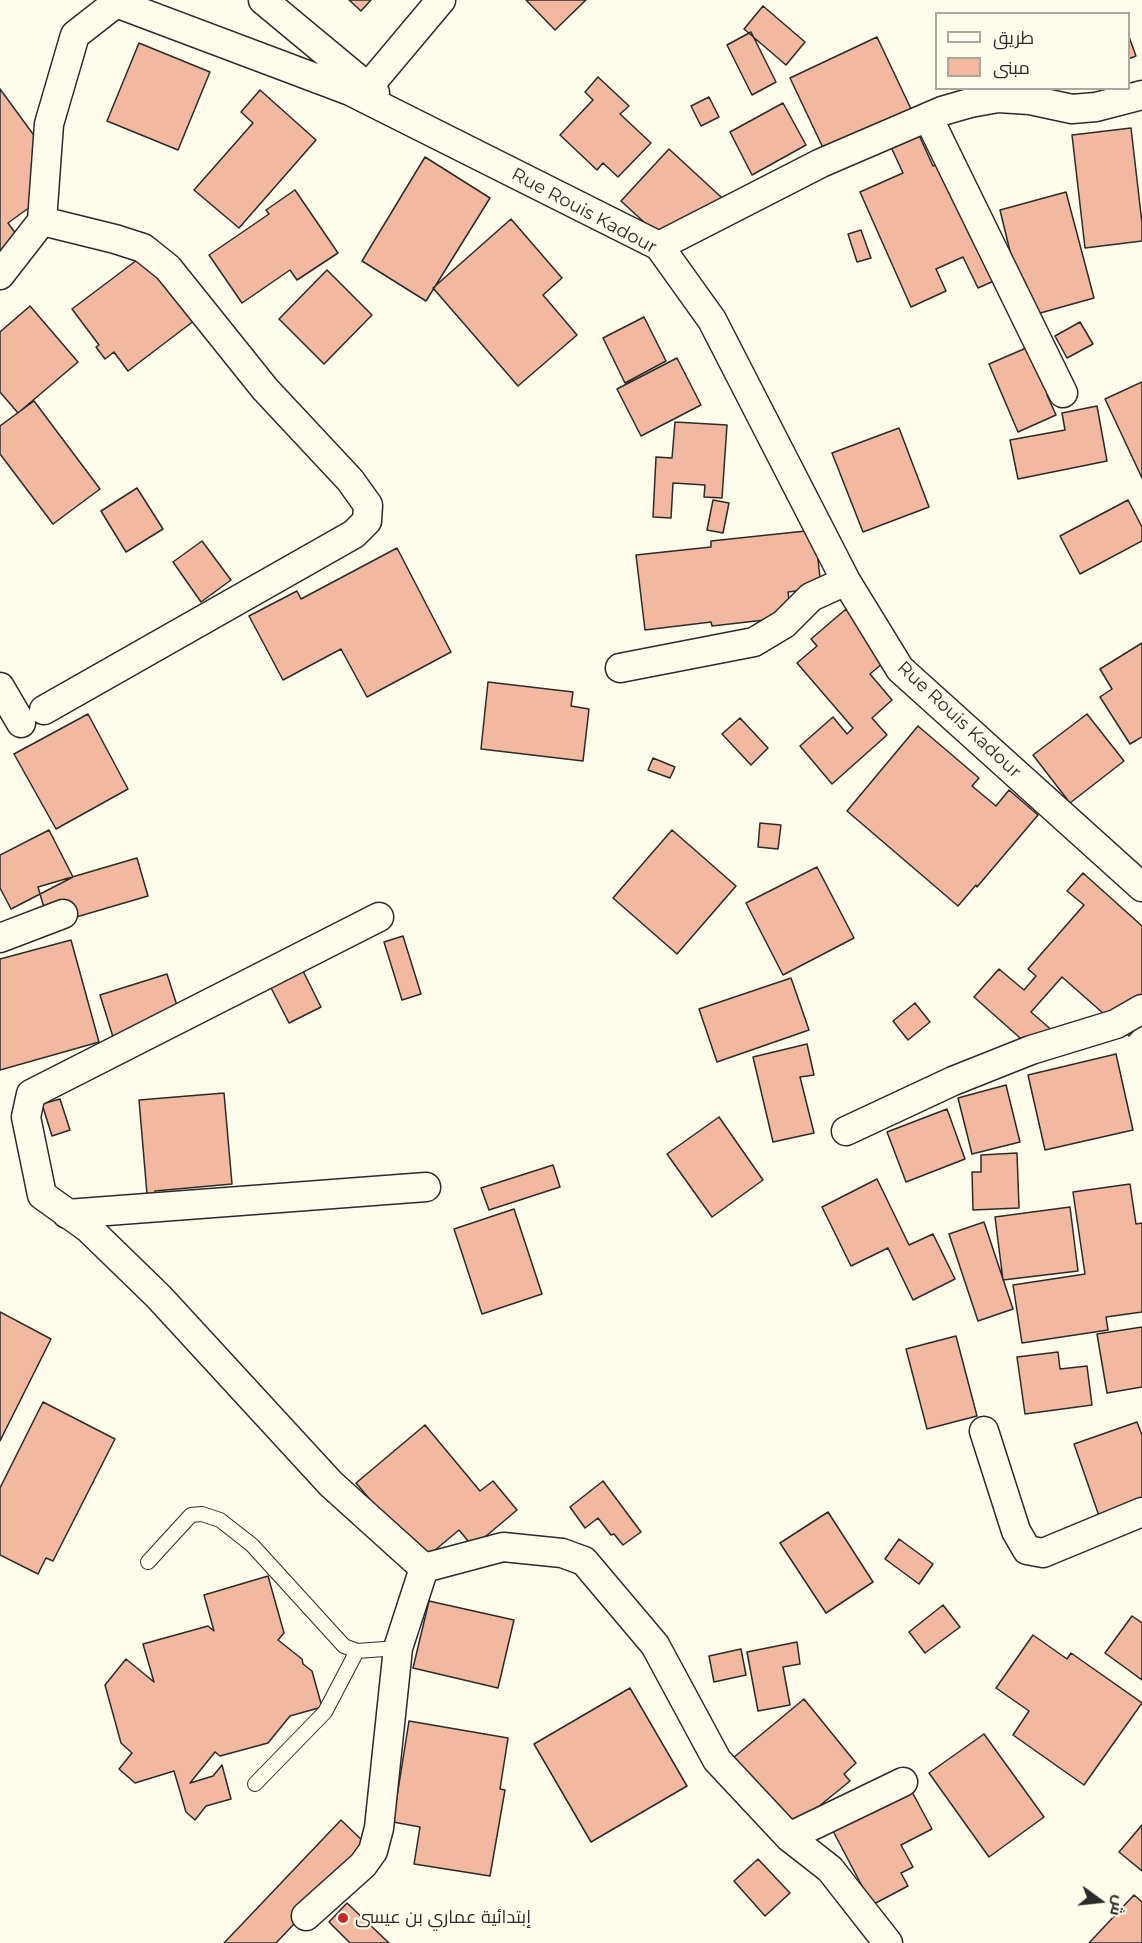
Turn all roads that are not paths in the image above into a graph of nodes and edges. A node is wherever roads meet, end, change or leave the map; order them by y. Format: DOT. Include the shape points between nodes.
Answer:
graph roads {
  1 [pos="263,0"];
  2 [pos="441,0"];
  3 [pos="368,87"];
  4 [pos="1142,95"];
  5 [pos="928,117"];
  6 [pos="408,120"];
  7 [pos="42,221"];
  8 [pos="659,246"];
  9 [pos="0,275"];
  10 [pos="1063,393"];
  11 [pos="846,582"];
  12 [pos="620,668"];
  13 [pos="0,687"];
  14 [pos="1142,887"];
  15 [pos="63,914"];
  16 [pos="379,917"];
  17 [pos="0,938"];
  18 [pos="1142,1009"];
  19 [pos="846,1131"];
  20 [pos="426,1187"];
  21 [pos="67,1214"];
  22 [pos="984,1431"];
  23 [pos="1142,1512"];
  24 [pos="148,1563"];
  25 [pos="424,1568"];
  26 [pos="398,1648"];
  27 [pos="357,1651"];
  28 [pos="903,1782"];
  29 [pos="255,1784"];
  30 [pos="789,1837"];
  31 [pos="306,1916"];
  32 [pos="888,1943"];
  1 -- 3 [label="street"];
  2 -- 3 [label="street"];
  3 -- 6 [label="street"];
  4 -- 5 [label="street" via="1072,109 998,98"];
  5 -- 8 [label="street" via="821,163"];
  5 -- 10 [label="street"];
  6 -- 7 [label="street, Rue Rouis Kadour" via="350,91 116,3 75,35 49,124"];
  6 -- 8 [label="street, Rue Rouis Kadour"];
  7 -- 9 [label="street"];
  7 -- 13 [label="street" via="143,248 168,268 265,389 350,480 368,505 367,521 354,534 33,716"];
  8 -- 11 [label="street, Rue Rouis Kadour" via="712,320"];
  11 -- 12 [label="street" via="811,597 784,624 754,642"];
  11 -- 14 [label="street, Rue Rouis Kadour" via="900,669"];
  15 -- 17 [label="street"];
  16 -- 21 [label="street" via="31,1094 26,1117 42,1195"];
  18 -- 19 [label="street" via="1116,1024 1031,1050 953,1081"];
  20 -- 21 [label="street"];
  21 -- 25 [label="street" via="88,1228 159,1297 331,1484"];
  22 -- 23 [label="street" via="1016,1531 1027,1550 1043,1554"];
  24 -- 27 [label="lane" via="191,1515 220,1520 252,1545 344,1646"];
  25 -- 26 [label="street"];
  25 -- 30 [label="street" via="503,1547 562,1553 584,1561 655,1645 717,1760"];
  26 -- 27 [label="lane"];
  26 -- 31 [label="street" via="380,1828 373,1851 363,1865"];
  27 -- 29 [label="lane" via="325,1712"];
  28 -- 30 [label="street"];
  30 -- 32 [label="street" via="830,1869"];
}
